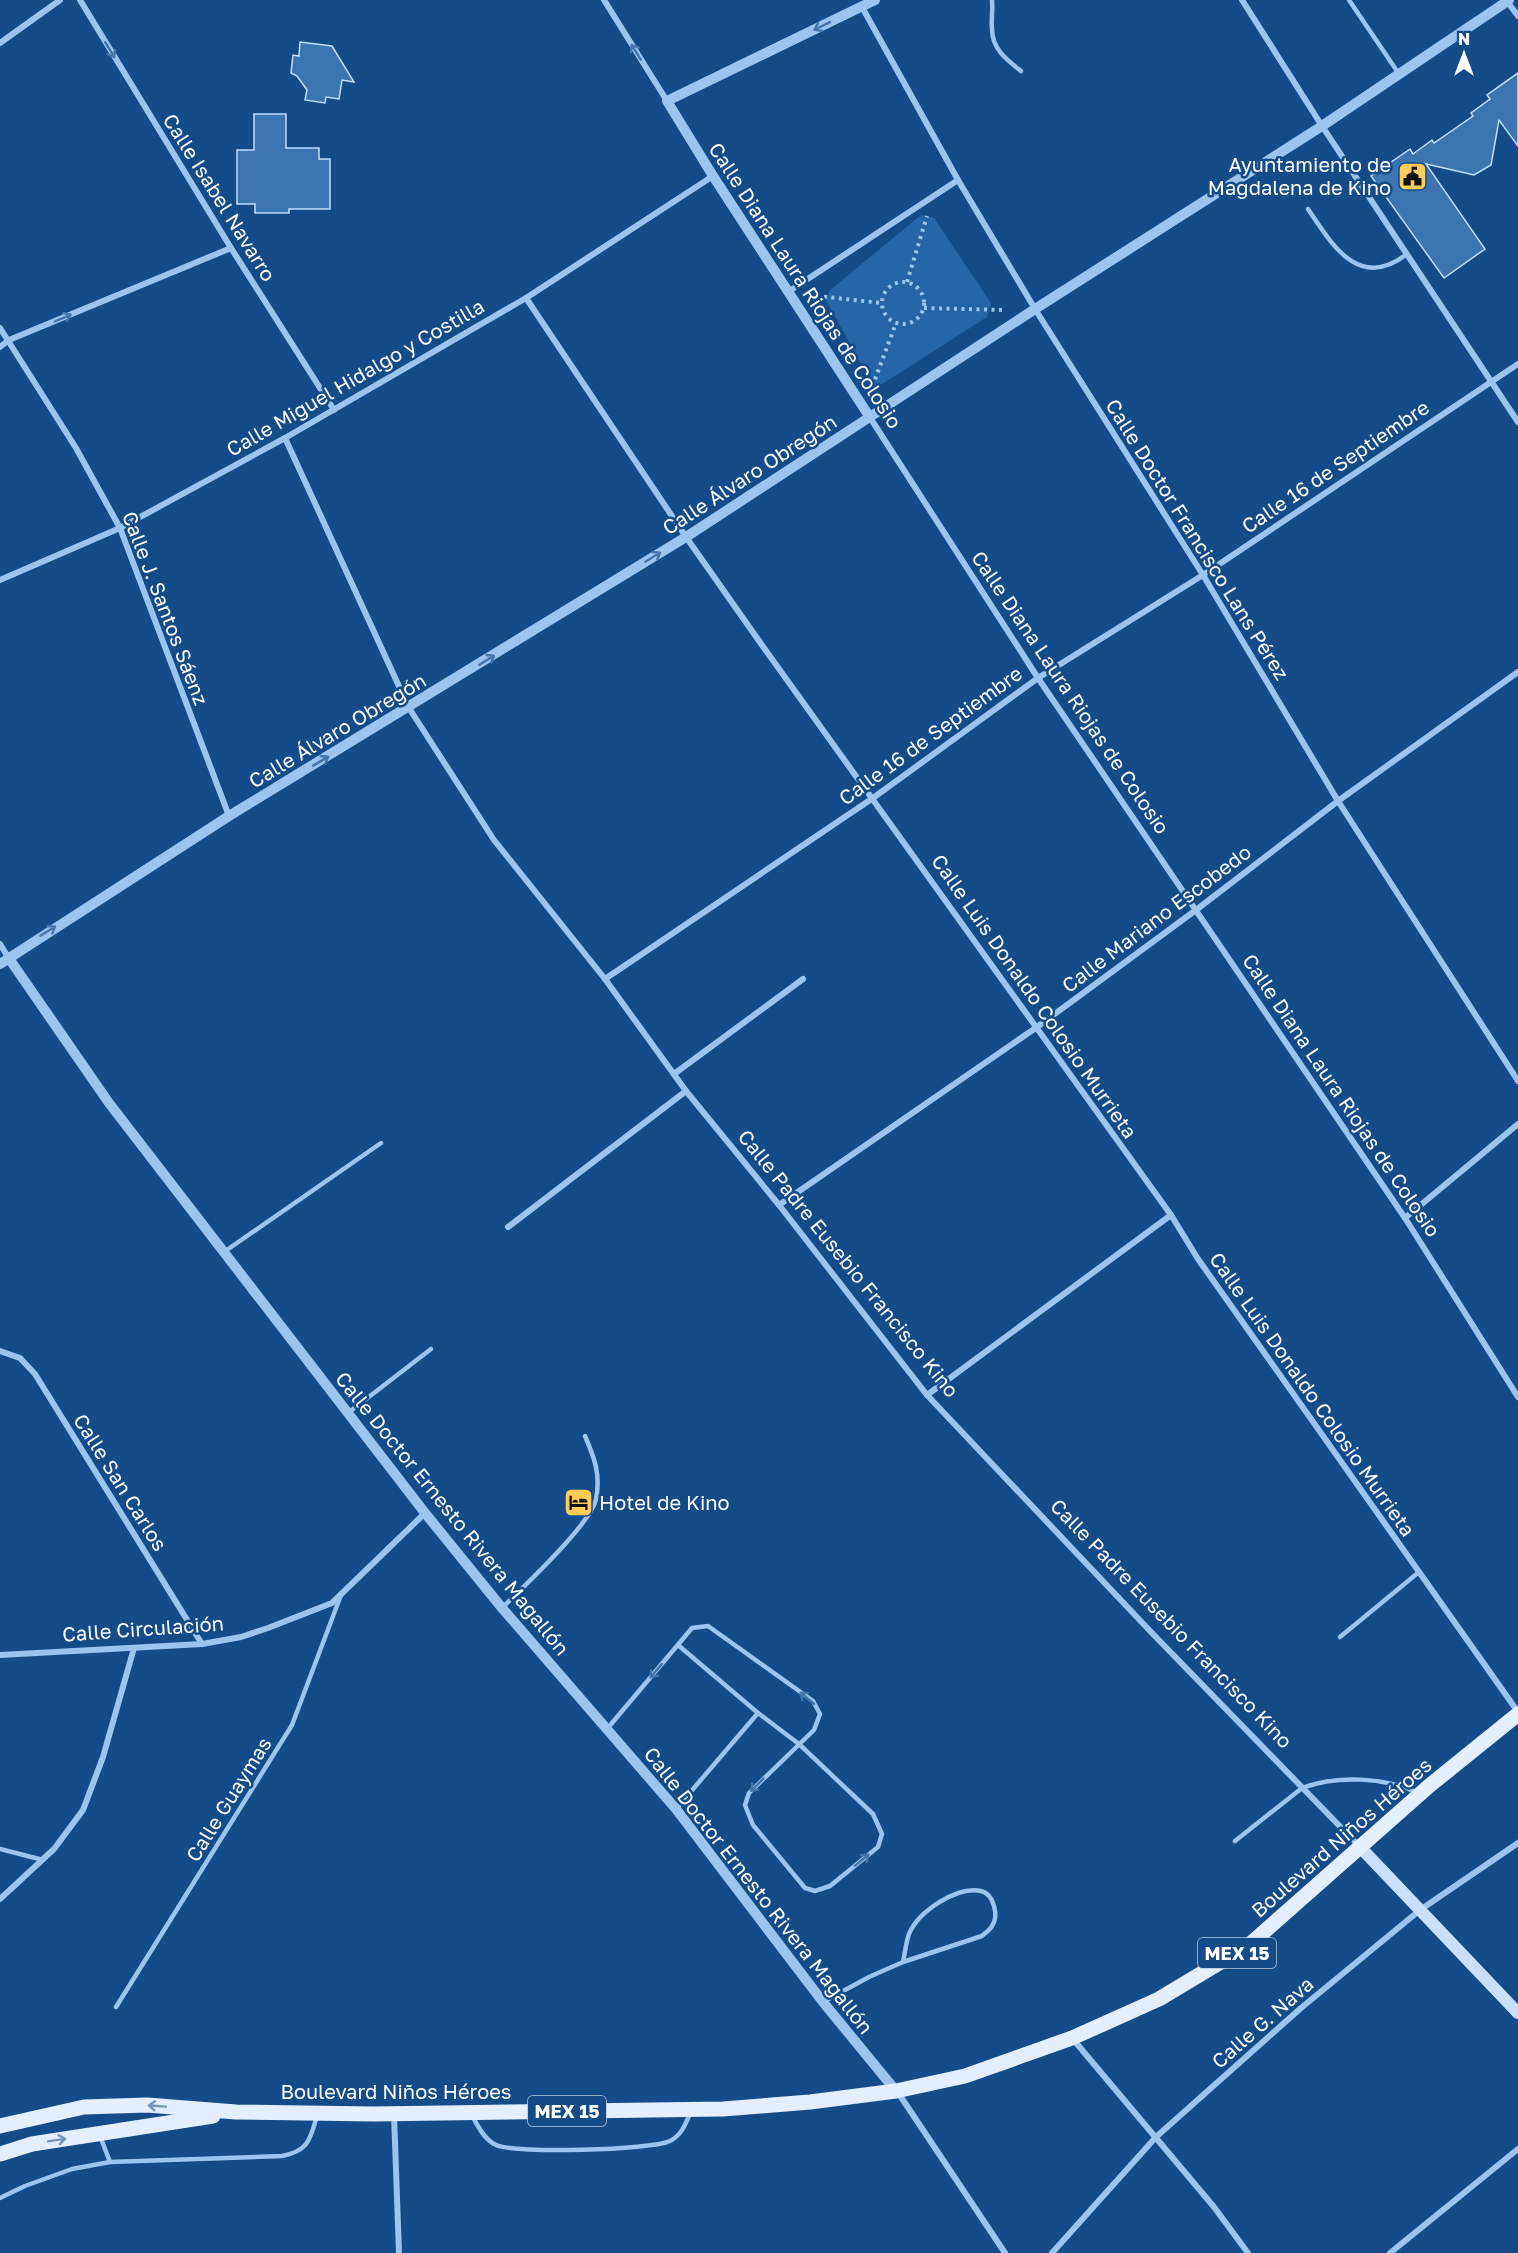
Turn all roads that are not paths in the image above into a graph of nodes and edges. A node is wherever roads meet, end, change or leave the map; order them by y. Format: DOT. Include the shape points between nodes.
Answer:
graph roads {
  1 [pos="60,0"];
  2 [pos="80,0"];
  3 [pos="604,0"];
  4 [pos="875,0"];
  5 [pos="992,0"];
  6 [pos="1242,0"];
  7 [pos="1349,0"];
  8 [pos="1507,0"];
  9 [pos="862,7"];
  10 [pos="1518,16"];
  11 [pos="0,43"];
  12 [pos="1021,71"];
  13 [pos="1399,74"];
  14 [pos="667,102"];
  15 [pos="1322,126"];
  16 [pos="713,176"];
  17 [pos="958,180"];
  18 [pos="1308,209"];
  19 [pos="231,248"];
  20 [pos="1407,254"];
  21 [pos="788,292"];
  22 [pos="526,298"];
  23 [pos="1035,309"];
  24 [pos="0,328"];
  25 [pos="9,340"];
  26 [pos="0,347"];
  27 [pos="1518,364"];
  28 [pos="1490,381"];
  29 [pos="334,410"];
  30 [pos="869,416"];
  31 [pos="1518,422"];
  32 [pos="285,438"];
  33 [pos="120,528"];
  34 [pos="686,537"];
  35 [pos="1203,575"];
  36 [pos="0,580"];
  37 [pos="1518,672"];
  38 [pos="1038,678"];
  39 [pos="409,708"];
  40 [pos="873,798"];
  41 [pos="1338,801"];
  42 [pos="229,816"];
  43 [pos="1196,910"];
  44 [pos="0,944"];
  45 [pos="4,960"];
  46 [pos="606,980"];
  47 [pos="803,980"];
  48 [pos="1037,1027"];
  49 [pos="674,1074"];
  50 [pos="1518,1081"];
  51 [pos="686,1091"];
  52 [pos="1518,1124"];
  53 [pos="381,1143"];
  54 [pos="779,1205"];
  55 [pos="1171,1215"];
  56 [pos="1405,1218"];
  57 [pos="508,1227"];
  58 [pos="224,1252"];
  59 [pos="431,1349"];
  60 [pos="0,1351"];
  61 [pos="927,1395"];
  62 [pos="1518,1397"];
  63 [pos="348,1413"];
  64 [pos="585,1436"];
  65 [pos="425,1513"];
  66 [pos="1419,1572"];
  67 [pos="341,1595"];
  68 [pos="502,1608"];
  69 [pos="1340,1637"];
  70 [pos="202,1644"];
  71 [pos="678,1645"];
  72 [pos="134,1648"];
  73 [pos="0,1655"];
  74 [pos="758,1713"];
  75 [pos="1518,1713"];
  76 [pos="607,1729"];
  77 [pos="799,1744"];
  78 [pos="1302,1788"];
  79 [pos="1420,1794"];
  80 [pos="676,1809"];
  81 [pos="1235,1841"];
  82 [pos="1518,1843"];
  83 [pos="1361,1848"];
  84 [pos="0,1849"];
  85 [pos="43,1860"];
  86 [pos="0,1899"];
  87 [pos="1420,1910"];
  88 [pos="903,1962"];
  89 [pos="823,2002"];
  90 [pos="116,2007"];
  91 [pos="1518,2013"];
  92 [pos="1072,2038"];
  93 [pos="896,2091"];
  94 [pos="692,2109"];
  95 [pos="236,2112"];
  96 [pos="472,2112"];
  97 [pos="318,2113"];
  98 [pos="394,2114"];
  99 [pos="0,2126"];
  100 [pos="99,2134"];
  101 [pos="1156,2137"];
  102 [pos="1518,2149"];
  103 [pos="0,2154"];
  104 [pos="110,2162"];
  105 [pos="0,2198"];
  106 [pos="399,2253"];
  107 [pos="1005,2253"];
  108 [pos="1052,2253"];
  109 [pos="1248,2253"];
  110 [pos="1390,2253"];
  1 -- 11 [label="street"];
  2 -- 19 [label="street, Calle Isabel Navarro, one-way"];
  14 -- 3 [label="street, Calle Diana Laura Riojas de Colosio, one-way"];
  4 -- 9 [label="street"];
  5 -- 12 [label="lane" via="991,32 995,44"];
  6 -- 15 [label="street"];
  7 -- 13 [label="lane"];
  8 -- 10 [label="street"];
  8 -- 13 [label="street, Calle Álvaro Obregón"];
  9 -- 14 [label="street, one-way"];
  9 -- 17 [label="street, Calle Doctor Francisco Lans Pérez"];
  13 -- 15 [label="street, Calle Álvaro Obregón"];
  14 -- 16 [label="street, Calle Diana Laura Riojas de Colosio"];
  15 -- 20 [label="street"];
  15 -- 23 [label="street, Calle Álvaro Obregón"];
  16 -- 21 [label="street, Calle Diana Laura Riojas de Colosio"];
  16 -- 22 [label="street, Calle Miguel Hidalgo y Costilla"];
  17 -- 21 [label="street"];
  17 -- 23 [label="street, Calle Doctor Francisco Lans Pérez"];
  18 -- 20 [label="lane" via="1333,245 1361,267 1394,264"];
  25 -- 19 [label="street, one-way"];
  19 -- 29 [label="street, Calle Isabel Navarro"];
  20 -- 28 [label="street"];
  21 -- 30 [label="street, Calle Diana Laura Riojas de Colosio"];
  22 -- 29 [label="street, Calle Miguel Hidalgo y Costilla"];
  22 -- 34 [label="street, Calle Luis Donaldo Colosio Murrieta"];
  23 -- 30 [label="street, Calle Álvaro Obregón"];
  23 -- 35 [label="street, Calle Doctor Francisco Lans Pérez"];
  24 -- 25 [label="street, Calle J. Santos Sáenz"];
  25 -- 26 [label="street"];
  25 -- 33 [label="street, Calle J. Santos Sáenz"];
  27 -- 28 [label="street, Calle 16 de Septiembre"];
  28 -- 31 [label="street"];
  28 -- 35 [label="street, Calle 16 de Septiembre"];
  29 -- 32 [label="street, Calle Miguel Hidalgo y Costilla"];
  30 -- 34 [label="street, Calle Álvaro Obregón"];
  30 -- 38 [label="street, Calle Diana Laura Riojas de Colosio"];
  32 -- 33 [label="street, Calle Miguel Hidalgo y Costilla"];
  32 -- 39 [label="street, Calle Padre Eusebio Francisco Kino"];
  33 -- 36 [label="street, Calle Miguel Hidalgo y Costilla"];
  33 -- 42 [label="street, Calle J. Santos Sáenz"];
  39 -- 34 [label="street, Calle Álvaro Obregón, one-way"];
  34 -- 40 [label="street, Calle Luis Donaldo Colosio Murrieta"];
  35 -- 38 [label="street, Calle 16 de Septiembre"];
  35 -- 41 [label="street, Calle Doctor Francisco Lans Pérez"];
  37 -- 41 [label="street, Calle Mariano Escobedo"];
  38 -- 40 [label="street, Calle 16 de Septiembre"];
  38 -- 43 [label="street, Calle Diana Laura Riojas de Colosio"];
  42 -- 39 [label="street, Calle Álvaro Obregón, one-way"];
  39 -- 46 [label="street, Calle Padre Eusebio Francisco Kino" via="495,840"];
  40 -- 46 [label="street, Calle 16 de Septiembre"];
  40 -- 48 [label="street, Calle Luis Donaldo Colosio Murrieta"];
  41 -- 43 [label="street, Calle Mariano Escobedo"];
  41 -- 50 [label="street, Calle Doctor Francisco Lans Pérez"];
  45 -- 42 [label="street, Calle Álvaro Obregón, one-way"];
  43 -- 48 [label="street, Calle Mariano Escobedo"];
  43 -- 56 [label="street, Calle Diana Laura Riojas de Colosio"];
  44 -- 45 [label="street, Calle Doctor Ernesto Rivera Magallón"];
  45 -- 58 [label="street, Calle Doctor Ernesto Rivera Magallón"];
  46 -- 49 [label="street, Calle Padre Eusebio Francisco Kino"];
  47 -- 49 [label="street"];
  48 -- 54 [label="street, Calle Mariano Escobedo"];
  48 -- 55 [label="street, Calle Luis Donaldo Colosio Murrieta"];
  49 -- 51 [label="street, Calle Padre Eusebio Francisco Kino"];
  51 -- 54 [label="street, Calle Padre Eusebio Francisco Kino"];
  51 -- 57 [label="street"];
  52 -- 56 [label="street"];
  53 -- 58 [label="lane"];
  54 -- 61 [label="street, Calle Padre Eusebio Francisco Kino"];
  55 -- 61 [label="street"];
  55 -- 66 [label="street, Calle Luis Donaldo Colosio Murrieta"];
  56 -- 62 [label="street, Calle Diana Laura Riojas de Colosio"];
  58 -- 63 [label="street, Calle Doctor Ernesto Rivera Magallón"];
  59 -- 63 [label="lane"];
  60 -- 70 [label="street, Calle San Carlos" via="20,1358 35,1374"];
  61 -- 78 [label="street, Calle Padre Eusebio Francisco Kino"];
  63 -- 65 [label="street, Calle Doctor Ernesto Rivera Magallón"];
  64 -- 68 [label="lane" via="596,1462 596,1500 586,1519"];
  65 -- 67 [label="street, Calle Circulación"];
  65 -- 68 [label="street, Calle Doctor Ernesto Rivera Magallón"];
  66 -- 69 [label="lane"];
  66 -- 75 [label="street, Calle Luis Donaldo Colosio Murrieta"];
  67 -- 70 [label="street, Calle Circulación" via="332,1603 268,1628"];
  67 -- 90 [label="lane, Calle Guaymas" via="292,1725"];
  68 -- 76 [label="street, Calle Doctor Ernesto Rivera Magallón"];
  70 -- 72 [label="street, Calle Circulación"];
  71 -- 74 [label="lane"];
  71 -- 76 [label="lane, one-way"];
  77 -- 71 [label="lane, one-way" via="814,1730 820,1714 813,1701 708,1626 692,1628"];
  72 -- 73 [label="street, Calle Circulación"];
  72 -- 85 [label="street" via="103,1757 83,1810"];
  74 -- 77 [label="lane"];
  74 -- 80 [label="lane"];
  75 -- 79 [label="main road, Boulevard Niños Héroes / MEX 15"];
  76 -- 80 [label="street, Calle Doctor Ernesto Rivera Magallón"];
  77 -- 77 [label="lane, one-way" via="749,1793 745,1805 753,1825 805,1888 815,1891 830,1886 878,1847 882,1834 873,1814"];
  78 -- 79 [label="lane" via="1349,1780 1403,1786"];
  78 -- 81 [label="lane"];
  78 -- 83 [label="street, Calle Padre Eusebio Francisco Kino"];
  79 -- 83 [label="main road, Boulevard Niños Héroes / MEX 15"];
  80 -- 89 [label="street, Calle Doctor Ernesto Rivera Magallón"];
  82 -- 87 [label="street, Calle G. Nava"];
  83 -- 87 [label="main road, Calle Padre Eusebio Francisco Kino"];
  83 -- 92 [label="main road, Boulevard Niños Héroes / MEX 15" via="1249,1945 1159,1999"];
  84 -- 85 [label="lane"];
  85 -- 86 [label="street"];
  87 -- 91 [label="main road, Calle Padre Eusebio Francisco Kino"];
  87 -- 101 [label="street, Calle G. Nava" via="1301,2008"];
  88 -- 88 [label="lane" via="982,1936 995,1920 988,1895 981,1891 961,1892 932,1907 909,1934"];
  88 -- 89 [label="lane"];
  89 -- 93 [label="street, Calle Doctor Ernesto Rivera Magallón"];
  92 -- 93 [label="main road, Boulevard Niños Héroes / MEX 15" via="965,2076"];
  92 -- 101 [label="street"];
  93 -- 94 [label="main road, Boulevard Niños Héroes / MEX 15" via="810,2102"];
  93 -- 107 [label="street"];
  94 -- 96 [label="main road, Boulevard Niños Héroes / MEX 15"];
  94 -- 96 [label="lane" via="683,2130 672,2140 646,2147 606,2149 496,2146 477,2126"];
  95 -- 97 [label="main road, Boulevard Niños Héroes / MEX 15"];
  95 -- 99 [label="main road, Boulevard Niños Héroes / MEX 15, one-way" via="147,2105 84,2107"];
  95 -- 100 [label="main road, Boulevard Niños Héroes / MEX 15"];
  96 -- 98 [label="main road, Boulevard Niños Héroes / MEX 15"];
  97 -- 98 [label="main road, Boulevard Niños Héroes / MEX 15"];
  97 -- 104 [label="lane" via="309,2142 294,2154"];
  98 -- 106 [label="street"];
  103 -- 100 [label="main road, Boulevard Niños Héroes / MEX 15, one-way" via="32,2144"];
  100 -- 104 [label="lane"];
  101 -- 108 [label="street, Calle G. Nava"];
  101 -- 109 [label="street"];
  102 -- 110 [label="street"];
  104 -- 105 [label="lane" via="72,2169"];
}
